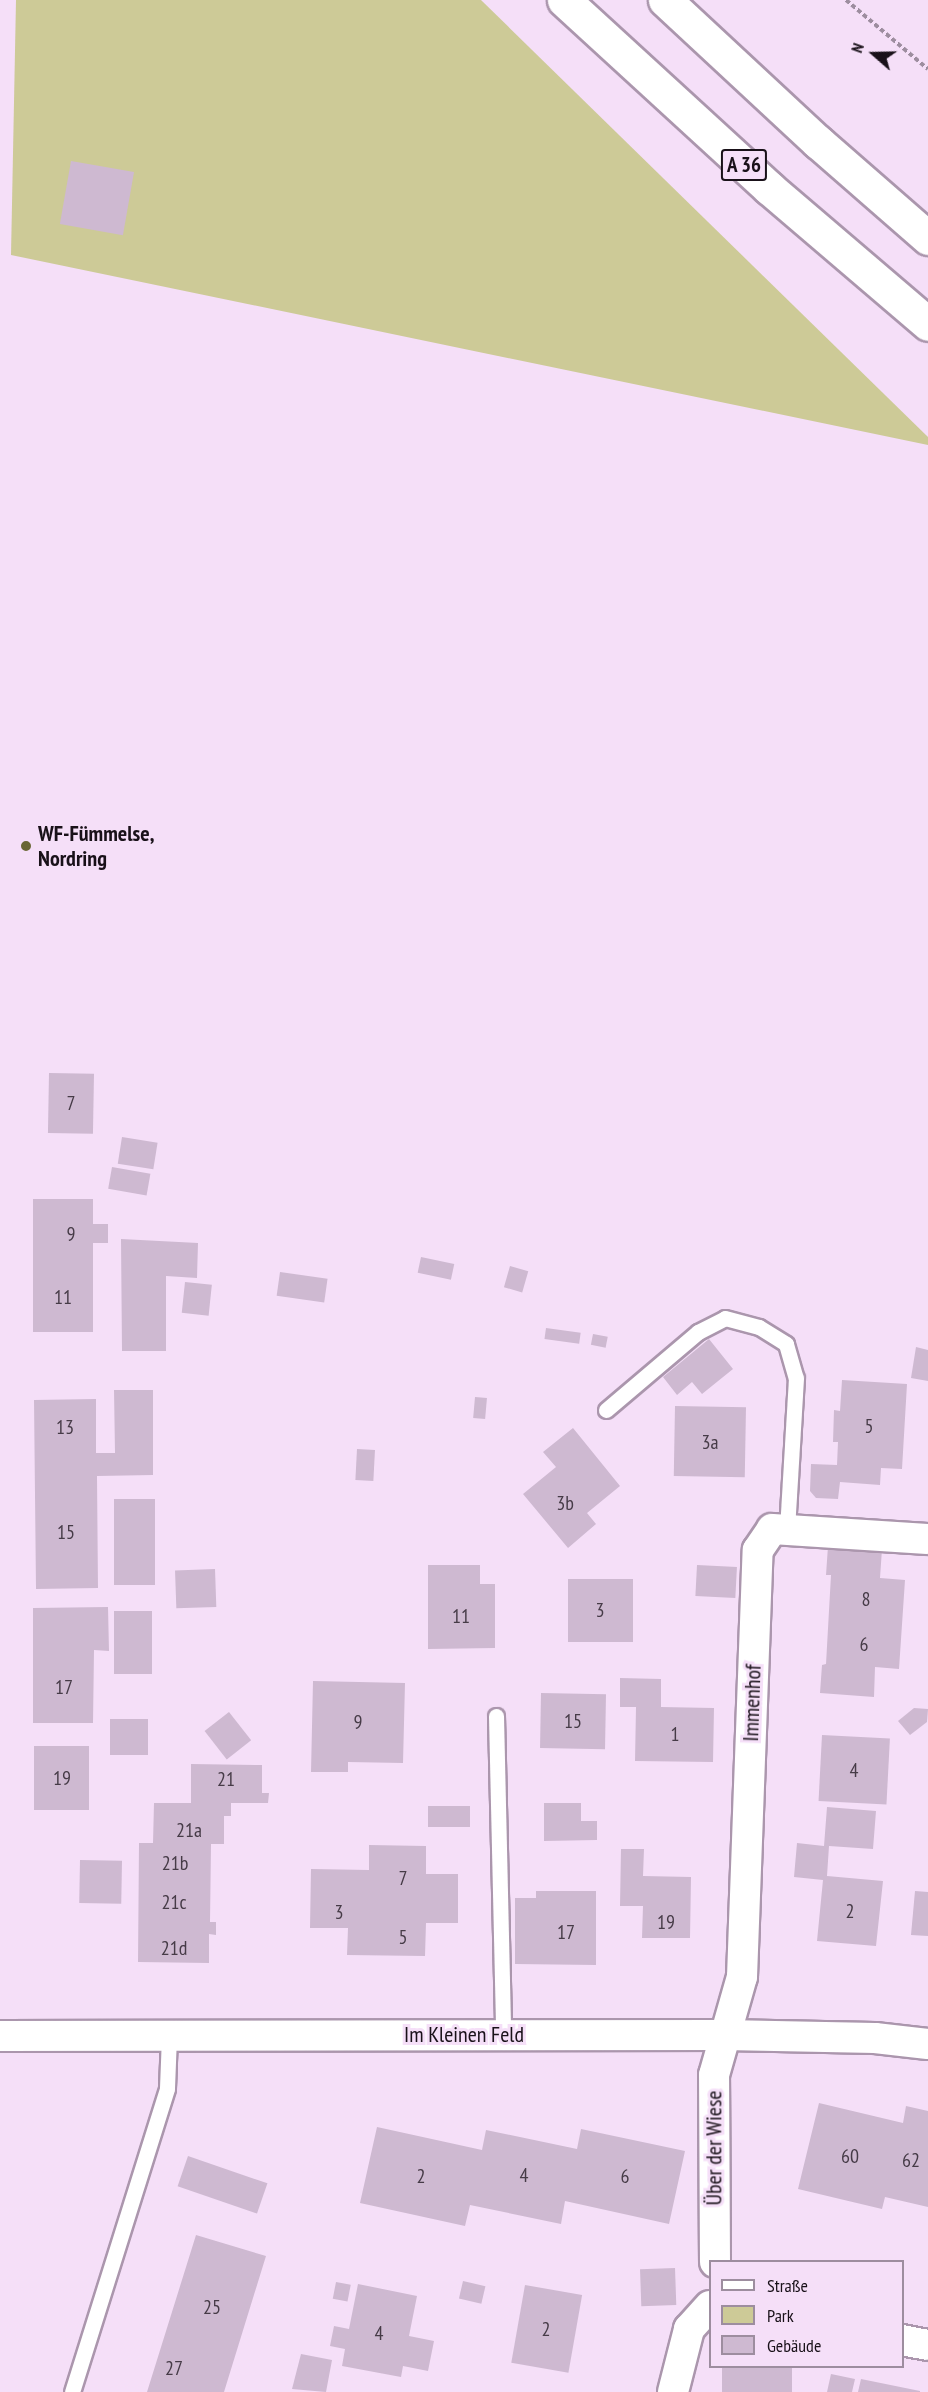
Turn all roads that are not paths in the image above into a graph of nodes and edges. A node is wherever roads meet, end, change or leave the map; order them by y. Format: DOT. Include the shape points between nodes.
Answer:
graph roads {
  1 [pos="564,0"];
  2 [pos="665,0"];
  3 [pos="928,238"];
  4 [pos="928,324"];
  5 [pos="606,1410"];
  6 [pos="787,1530"];
  7 [pos="928,1539"];
  8 [pos="496,1716"];
  9 [pos="169,2035"];
  10 [pos="503,2035"];
  11 [pos="725,2035"];
  12 [pos="0,2036"];
  13 [pos="928,2044"];
  14 [pos="715,2260"];
  15 [pos="709,2308"];
  16 [pos="904,2340"];
  17 [pos="928,2345"];
  18 [pos="72,2392"];
  19 [pos="673,2392"];
  1 -- 4 [label="highway, A 36" via="769,188"];
  2 -- 3 [label="highway"];
  5 -- 6 [label="lane" via="698,1332 725,1318 759,1327 786,1344 796,1378"];
  6 -- 7 [label="street, Immenhof"];
  6 -- 11 [label="street, Immenhof" via="772,1529 758,1550 742,1977"];
  8 -- 10 [label="lane"];
  9 -- 10 [label="street, Im Kleinen Feld"];
  9 -- 12 [label="street, Im Kleinen Feld"];
  9 -- 18 [label="lane" via="167,2088"];
  10 -- 11 [label="street, Im Kleinen Feld"];
  11 -- 13 [label="street, Im Kleinen Feld" via="875,2038"];
  11 -- 14 [label="street, Über der Wiese" via="714,2075"];
  15 -- 19 [label="street" via="689,2329"];
  16 -- 17 [label="street"];
}
